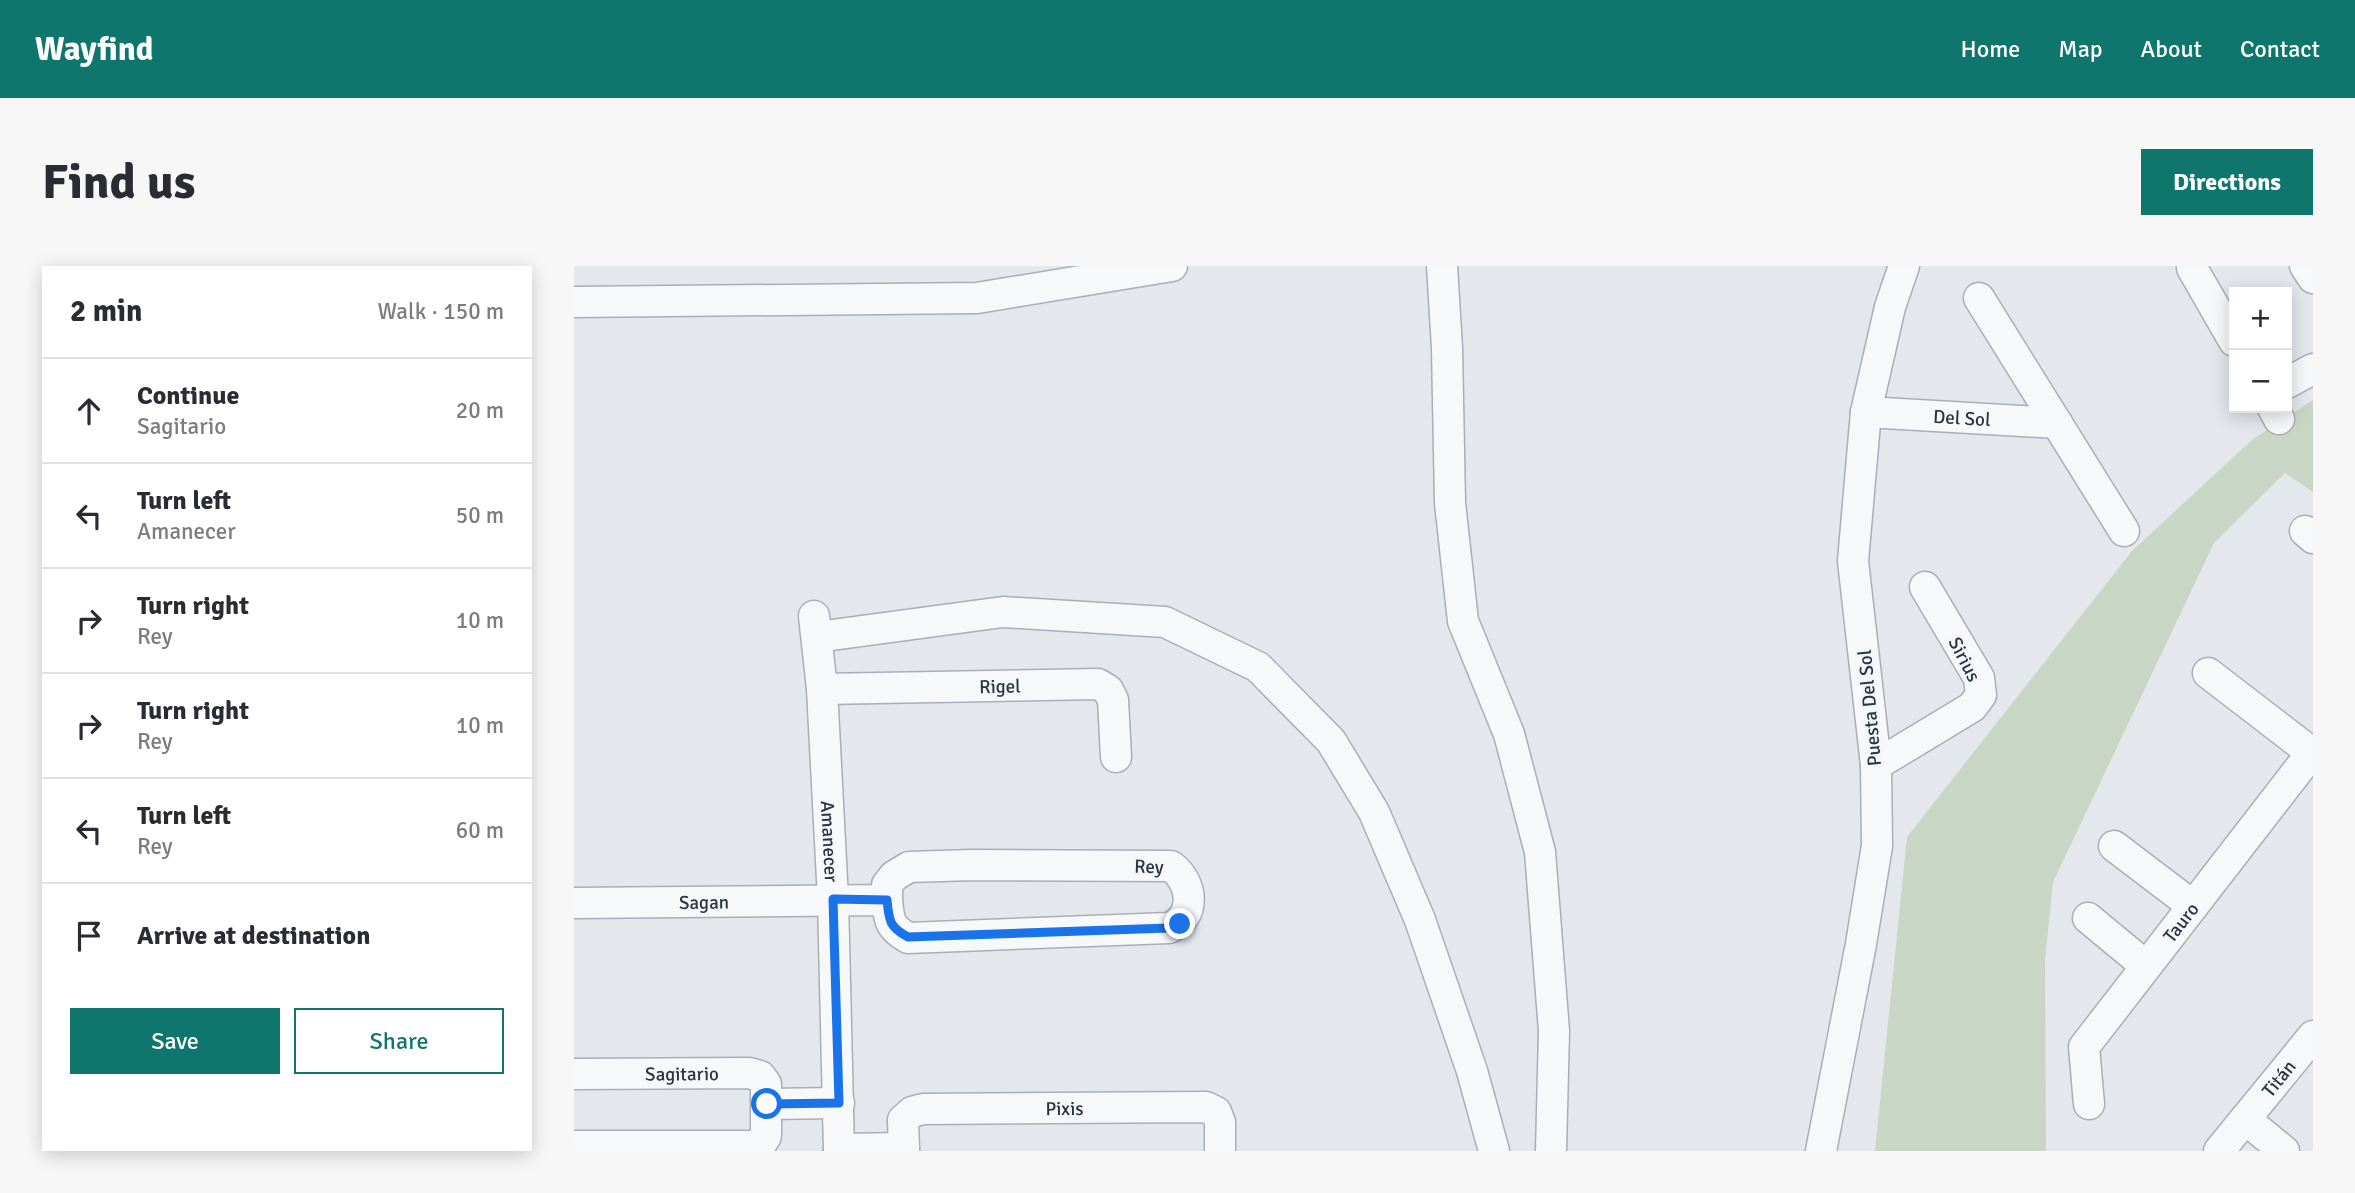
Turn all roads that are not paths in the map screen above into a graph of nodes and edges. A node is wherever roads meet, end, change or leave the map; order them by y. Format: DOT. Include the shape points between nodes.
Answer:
graph roads {
  1 [pos="1172,266"];
  2 [pos="1443,266"];
  3 [pos="1904,266"];
  4 [pos="2305,266"];
  5 [pos="2192,268"];
  6 [pos="2313,278"];
  7 [pos="1979,298"];
  8 [pos="574,302"];
  9 [pos="2229,332"];
  10 [pos="2313,369"];
  11 [pos="2292,380"];
  12 [pos="1866,412"];
  13 [pos="2057,423"];
  14 [pos="2124,531"];
  15 [pos="1925,587"];
  16 [pos="2208,673"];
  17 [pos="822,689"];
  18 [pos="2312,752"];
  19 [pos="1116,757"];
  20 [pos="1875,765"];
  21 [pos="2115,846"];
  22 [pos="833,899"];
  23 [pos="887,900"];
  24 [pos="574,902"];
  25 [pos="2193,906"];
  26 [pos="2088,918"];
  27 [pos="2146,967"];
  28 [pos="2313,1036"];
  29 [pos="574,1074"];
  30 [pos="839,1103"];
  31 [pos="767,1104"];
  32 [pos="2089,1104"];
  33 [pos="2245,1119"];
  34 [pos="574,1146"];
  35 [pos="839,1150"];
  36 [pos="904,1150"];
  37 [pos="1220,1151"];
  38 [pos="1494,1151"];
  39 [pos="1551,1151"];
  40 [pos="1821,1151"];
  41 [pos="2219,1151"];
  42 [pos="2284,1151"];
  1 -- 8 [label="street" via="977,298"];
  2 -- 39 [label="street" via="1450,503 1463,621 1509,734 1540,852 1554,1031"];
  3 -- 12 [label="street, Puesta Del Sol"];
  4 -- 6 [label="street"];
  5 -- 9 [label="street"];
  7 -- 13 [label="street"];
  10 -- 11 [label="street"];
  12 -- 13 [label="street, Del Sol"];
  12 -- 20 [label="street, Puesta Del Sol" via="1853,561"];
  13 -- 14 [label="street"];
  15 -- 20 [label="street, Sirius" via="1979,678 1981,695 1972,708"];
  16 -- 18 [label="street"];
  17 -- 19 [label="street, Rigel" via="1098,684 1113,700"];
  17 -- 22 [label="street, Amanecer"];
  17 -- 38 [label="street, Amanecer" via="816,626 1003,612 1165,622 1258,667 1331,741 1374,813 1420,920"];
  18 -- 25 [label="street, Tauro"];
  20 -- 40 [label="street, Puesta Del Sol" via="1877,846"];
  21 -- 25 [label="street"];
  22 -- 23 [label="street"];
  22 -- 24 [label="street, Sagan"];
  22 -- 30 [label="street, Amanecer"];
  23 -- 23 [label="street, Rey" via="888,918 895,930 908,937 1169,928 1180,924 1187,913 1188,897 1187,882 1171,866 972,865 909,867 887,886"];
  25 -- 27 [label="street, Tauro"];
  26 -- 27 [label="street"];
  27 -- 32 [label="street, Tauro" via="2084,1047"];
  28 -- 33 [label="street, Titán"];
  29 -- 31 [label="street, Sagitario" via="749,1073 766,1084"];
  30 -- 31 [label="street"];
  30 -- 35 [label="street, Amanecer"];
  31 -- 34 [label="street, Sagitario" via="766,1136 751,1146"];
  33 -- 41 [label="street, Titán"];
  33 -- 42 [label="street"];
  35 -- 36 [label="street, Pixis"];
  36 -- 37 [label="street, Pixis" via="903,1120 923,1109 1206,1107 1216,1112 1220,1122"];
}
